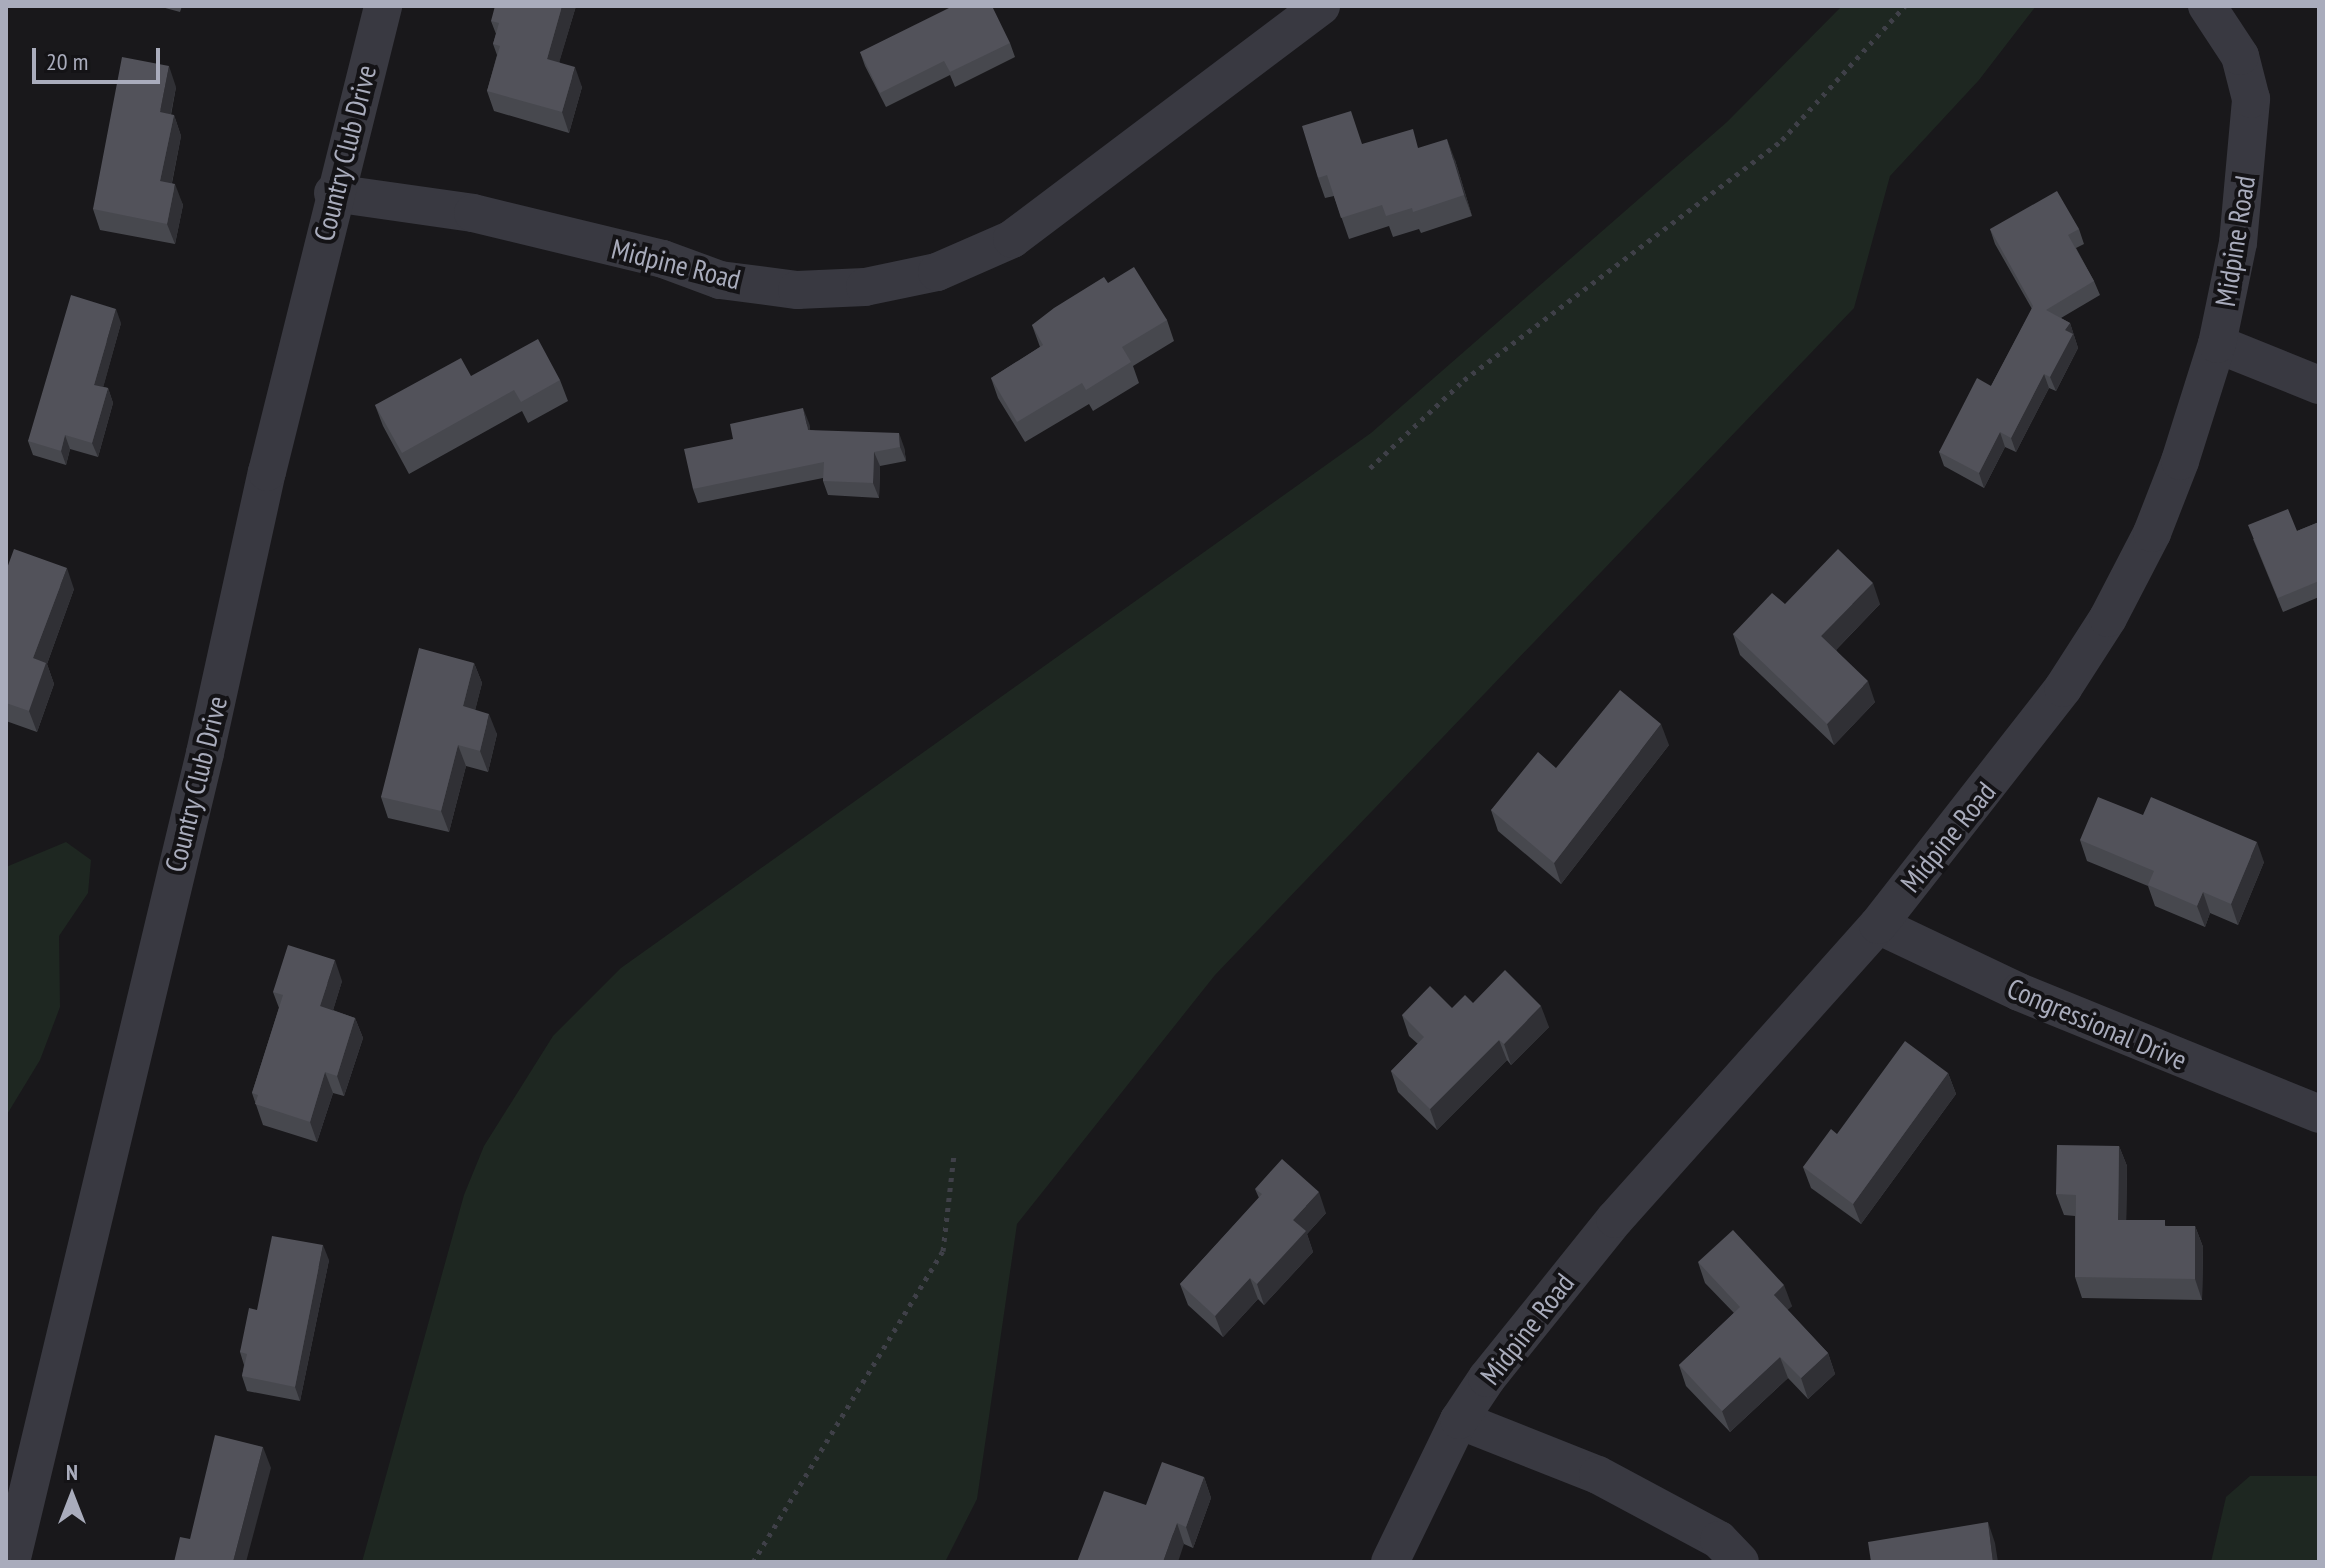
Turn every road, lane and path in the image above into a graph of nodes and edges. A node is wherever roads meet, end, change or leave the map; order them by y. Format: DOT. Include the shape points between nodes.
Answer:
graph roads {
  1 [pos="383,6"];
  2 [pos="1321,6"];
  3 [pos="1905,6"];
  4 [pos="2207,6"];
  5 [pos="333,193"];
  6 [pos="2217,344"];
  7 [pos="2319,385"];
  8 [pos="1370,468"];
  9 [pos="1878,925"];
  10 [pos="2319,1114"];
  11 [pos="954,1154"];
  12 [pos="1459,1420"];
  13 [pos="11,1562"];
  14 [pos="753,1562"];
  15 [pos="1390,1562"];
  16 [pos="1740,1562"];
  1 -- 5 [label="street, Country Club Drive"];
  2 -- 5 [label="street, Midpine Road" via="1012,239 937,272 865,287 797,290 720,280 663,259 473,213"];
  3 -- 8 [label="path" via="1782,140 1464,380"];
  4 -- 6 [label="street, Midpine Road" via="2240,56 2251,99 2238,243"];
  5 -- 13 [label="street, Country Club Drive"];
  6 -- 7 [label="street"];
  6 -- 9 [label="street, Midpine Road" via="2152,533 2108,618 2063,688"];
  9 -- 10 [label="street, Congressional Drive" via="2019,992"];
  9 -- 12 [label="street, Midpine Road" via="1615,1219"];
  11 -- 14 [label="path" via="943,1251 899,1315"];
  12 -- 15 [label="street, Midpine Road"];
  12 -- 16 [label="street" via="1598,1475 1719,1540"];
}
